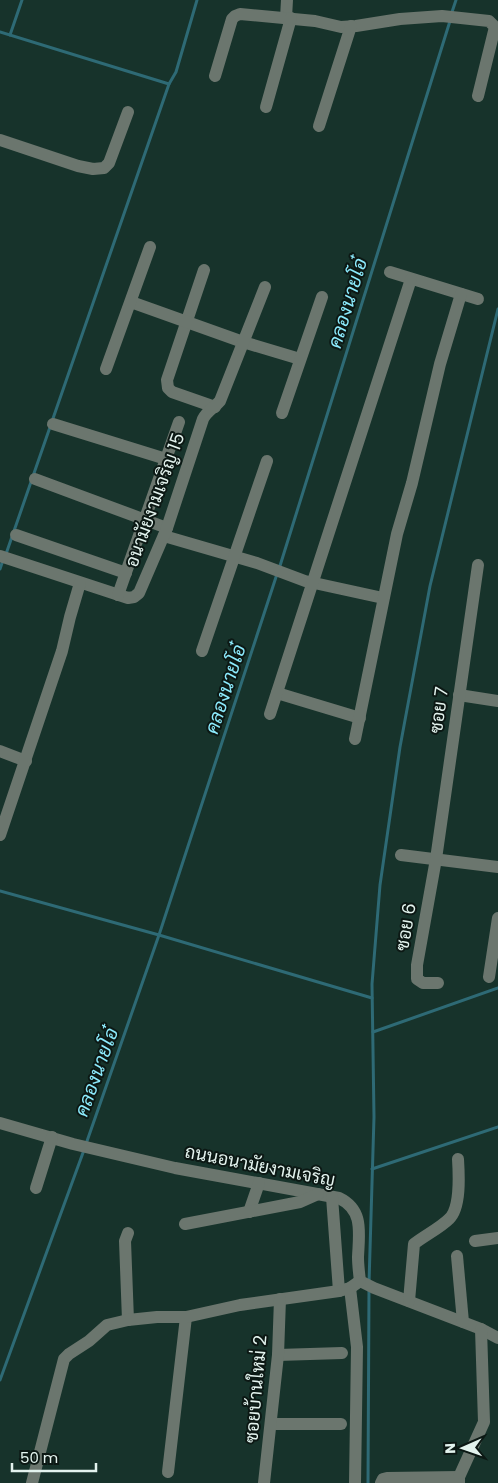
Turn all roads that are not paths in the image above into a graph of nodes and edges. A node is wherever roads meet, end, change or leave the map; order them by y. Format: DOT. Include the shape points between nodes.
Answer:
graph roads {
  1 [pos="287,0"];
  2 [pos="288,18"];
  3 [pos="352,26"];
  4 [pos="215,76"];
  5 [pos="478,96"];
  6 [pos="266,107"];
  7 [pos="128,112"];
  8 [pos="319,126"];
  9 [pos="0,140"];
  10 [pos="150,247"];
  11 [pos="204,270"];
  12 [pos="390,272"];
  13 [pos="411,279"];
  14 [pos="265,287"];
  15 [pos="462,294"];
  16 [pos="322,297"];
  17 [pos="478,299"];
  18 [pos="131,302"];
  19 [pos="186,321"];
  20 [pos="243,342"];
  21 [pos="300,359"];
  22 [pos="106,369"];
  23 [pos="215,407"];
  24 [pos="282,413"];
  25 [pos="179,422"];
  26 [pos="53,424"];
  27 [pos="166,459"];
  28 [pos="268,461"];
  29 [pos="36,479"];
  30 [pos="144,519"];
  31 [pos="166,532"];
  32 [pos="16,535"];
  33 [pos="0,556"];
  34 [pos="234,556"];
  35 [pos="478,565"];
  36 [pos="126,572"];
  37 [pos="313,582"];
  38 [pos="80,583"];
  39 [pos="118,595"];
  40 [pos="384,598"];
  41 [pos="202,651"];
  42 [pos="277,693"];
  43 [pos="459,695"];
  44 [pos="498,701"];
  45 [pos="270,714"];
  46 [pos="360,718"];
  47 [pos="355,739"];
  48 [pos="0,751"];
  49 [pos="26,761"];
  50 [pos="0,835"];
  51 [pos="401,855"];
  52 [pos="436,859"];
  53 [pos="498,866"];
  54 [pos="498,918"];
  55 [pos="489,977"];
  56 [pos="438,983"];
  57 [pos="0,1123"];
  58 [pos="52,1137"];
  59 [pos="458,1159"];
  60 [pos="259,1183"];
  61 [pos="36,1188"];
  62 [pos="318,1194"];
  63 [pos="332,1197"];
  64 [pos="249,1212"];
  65 [pos="185,1224"];
  66 [pos="128,1233"];
  67 [pos="498,1238"];
  68 [pos="475,1241"];
  69 [pos="457,1256"];
  70 [pos="361,1281"];
  71 [pos="344,1289"];
  72 [pos="280,1299"];
  73 [pos="409,1301"];
  74 [pos="186,1317"];
  75 [pos="128,1320"];
  76 [pos="463,1322"];
  77 [pos="481,1329"];
  78 [pos="498,1338"];
  79 [pos="342,1353"];
  80 [pos="278,1355"];
  81 [pos="271,1424"];
  82 [pos="341,1424"];
  83 [pos="168,1472"];
  84 [pos="459,1480"];
  85 [pos="32,1483"];
  86 [pos="264,1483"];
  87 [pos="355,1483"];
  88 [pos="381,1483"];
  1 -- 2 [label="street"];
  2 -- 3 [label="street"];
  2 -- 4 [label="street" via="235,16"];
  2 -- 6 [label="street"];
  3 -- 5 [label="street" via="442,16 489,21 495,27 495,34"];
  3 -- 8 [label="street"];
  7 -- 9 [label="street" via="104,168 93,170 78,166"];
  10 -- 18 [label="street"];
  11 -- 19 [label="street"];
  12 -- 13 [label="street"];
  13 -- 15 [label="street"];
  13 -- 37 [label="street"];
  14 -- 20 [label="street, อนามัยงามเจริญ 15"];
  15 -- 17 [label="street"];
  15 -- 40 [label="street" via="440,364"];
  16 -- 21 [label="street"];
  18 -- 19 [label="street"];
  18 -- 22 [label="street"];
  19 -- 20 [label="street"];
  19 -- 23 [label="street" via="167,380 168,388"];
  20 -- 21 [label="street"];
  20 -- 23 [label="street, อนามัยงามเจริญ 15"];
  21 -- 24 [label="street"];
  23 -- 31 [label="street, อนามัยงามเจริญ 15" via="207,411 203,419"];
  25 -- 27 [label="street"];
  26 -- 27 [label="street"];
  27 -- 30 [label="street"];
  28 -- 34 [label="street"];
  29 -- 30 [label="street"];
  30 -- 31 [label="street"];
  30 -- 36 [label="street"];
  31 -- 34 [label="street"];
  31 -- 39 [label="street, อนามัยงามเจริญ 15" via="139,593 134,597"];
  32 -- 36 [label="street"];
  33 -- 38 [label="street, อนามัยงามเจริญ 15"];
  34 -- 37 [label="street"];
  34 -- 41 [label="street"];
  35 -- 43 [label="street, ซอย 7"];
  36 -- 39 [label="street"];
  37 -- 40 [label="street"];
  37 -- 42 [label="street"];
  38 -- 39 [label="street, อนามัยงามเจริญ 15"];
  38 -- 49 [label="street" via="62,651"];
  40 -- 46 [label="street"];
  42 -- 45 [label="street"];
  42 -- 46 [label="street"];
  43 -- 44 [label="street"];
  43 -- 52 [label="street, ซอย 7"];
  46 -- 47 [label="street"];
  48 -- 49 [label="street"];
  49 -- 50 [label="street"];
  51 -- 52 [label="street"];
  52 -- 53 [label="street"];
  52 -- 56 [label="street, ซอย 6" via="417,979 423,983"];
  54 -- 55 [label="street"];
  57 -- 58 [label="street, ถนนอนามัยงามเจริญ"];
  58 -- 60 [label="street, ถนนอนามัยงามเจริญ" via="175,1168"];
  58 -- 61 [label="street"];
  59 -- 73 [label="street" via="455,1210 447,1221 414,1244"];
  60 -- 62 [label="street, ถนนอนามัยงามเจริญ"];
  60 -- 64 [label="street"];
  62 -- 63 [label="street, ถนนอนามัยงามเจริญ"];
  62 -- 64 [label="street" via="300,1202"];
  63 -- 70 [label="street, ถนนอนามัยงามเจริญ" via="349,1203 359,1223"];
  63 -- 71 [label="street"];
  64 -- 65 [label="street"];
  66 -- 75 [label="street"];
  67 -- 68 [label="street"];
  69 -- 76 [label="street"];
  70 -- 71 [label="street"];
  70 -- 73 [label="street"];
  71 -- 72 [label="street"];
  71 -- 87 [label="street" via="357,1347"];
  72 -- 74 [label="street"];
  72 -- 80 [label="street, ซอยบ้านใหม่ 2"];
  73 -- 76 [label="street"];
  74 -- 75 [label="street"];
  74 -- 83 [label="street"];
  75 -- 85 [label="street" via="107,1325 64,1359"];
  76 -- 77 [label="street"];
  77 -- 78 [label="street"];
  77 -- 84 [label="street" via="484,1422"];
  79 -- 80 [label="street"];
  80 -- 81 [label="street, ซอยบ้านใหม่ 2"];
  81 -- 82 [label="street"];
  81 -- 86 [label="street, ซอยบ้านใหม่ 2"];
  84 -- 88 [label="street" via="387,1478"];
}
